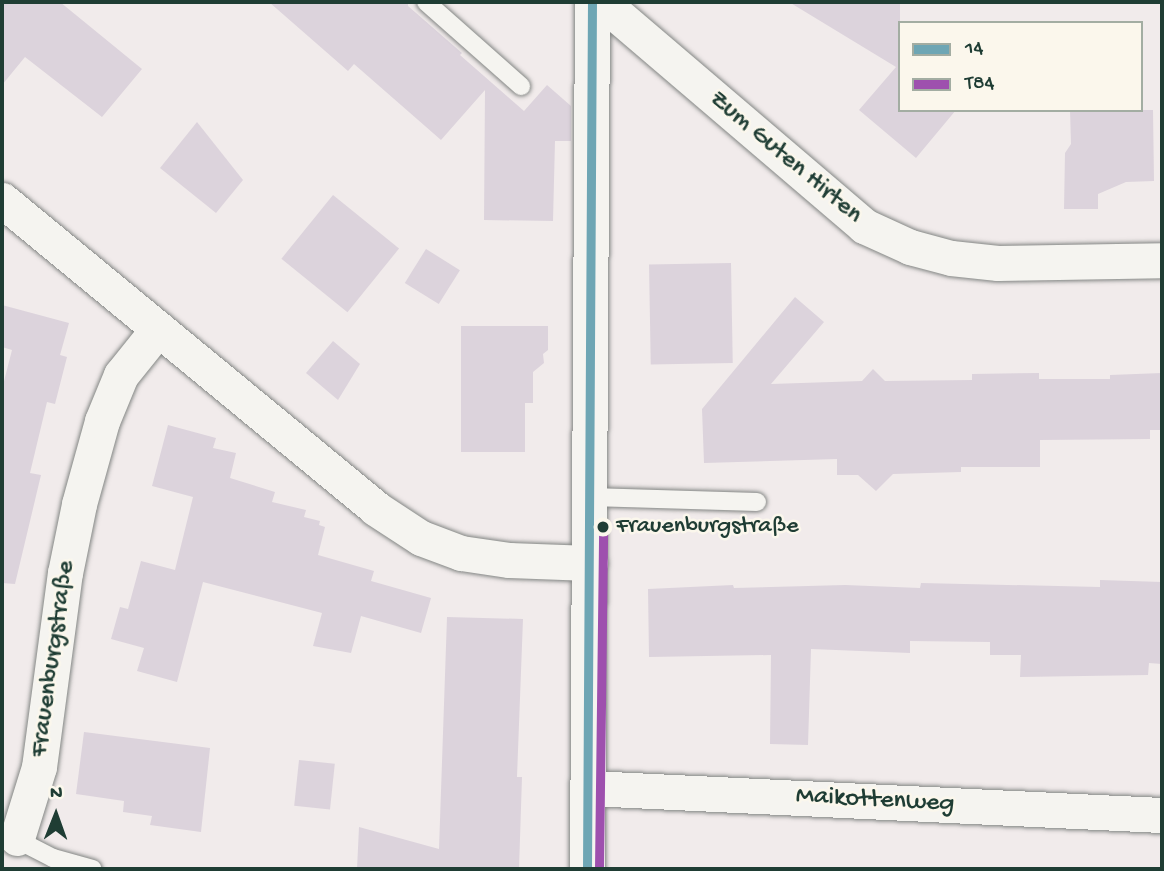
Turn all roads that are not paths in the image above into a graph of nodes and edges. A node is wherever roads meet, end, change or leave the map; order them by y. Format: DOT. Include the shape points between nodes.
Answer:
graph roads {
  1 [pos="426,2"];
  2 [pos="592,2"];
  3 [pos="602,2"];
  4 [pos="521,86"];
  5 [pos="2,200"];
  6 [pos="1162,260"];
  7 [pos="158,328"];
  8 [pos="591,497"];
  9 [pos="757,502"];
  10 [pos="590,563"];
  11 [pos="589,788"];
  12 [pos="1162,815"];
  13 [pos="9,836"];
  14 [pos="93,869"];
  15 [pos="587,869"];
  1 -- 4 [label="lane"];
  2 -- 8 [label="street"];
  3 -- 6 [label="street, Zum Guten Hirten" via="864,226 898,242 951,258 998,263"];
  5 -- 7 [label="street"];
  7 -- 10 [label="street" via="375,508 421,538 461,553 509,561"];
  7 -- 13 [label="street, Frauenburgstraße" via="121,375 102,421 65,573 39,767 31,802"];
  8 -- 9 [label="lane"];
  8 -- 10 [label="street"];
  10 -- 11 [label="street"];
  11 -- 12 [label="street, Maikottenweg"];
  11 -- 15 [label="street"];
  13 -- 14 [label="lane" via="53,858"];
}
